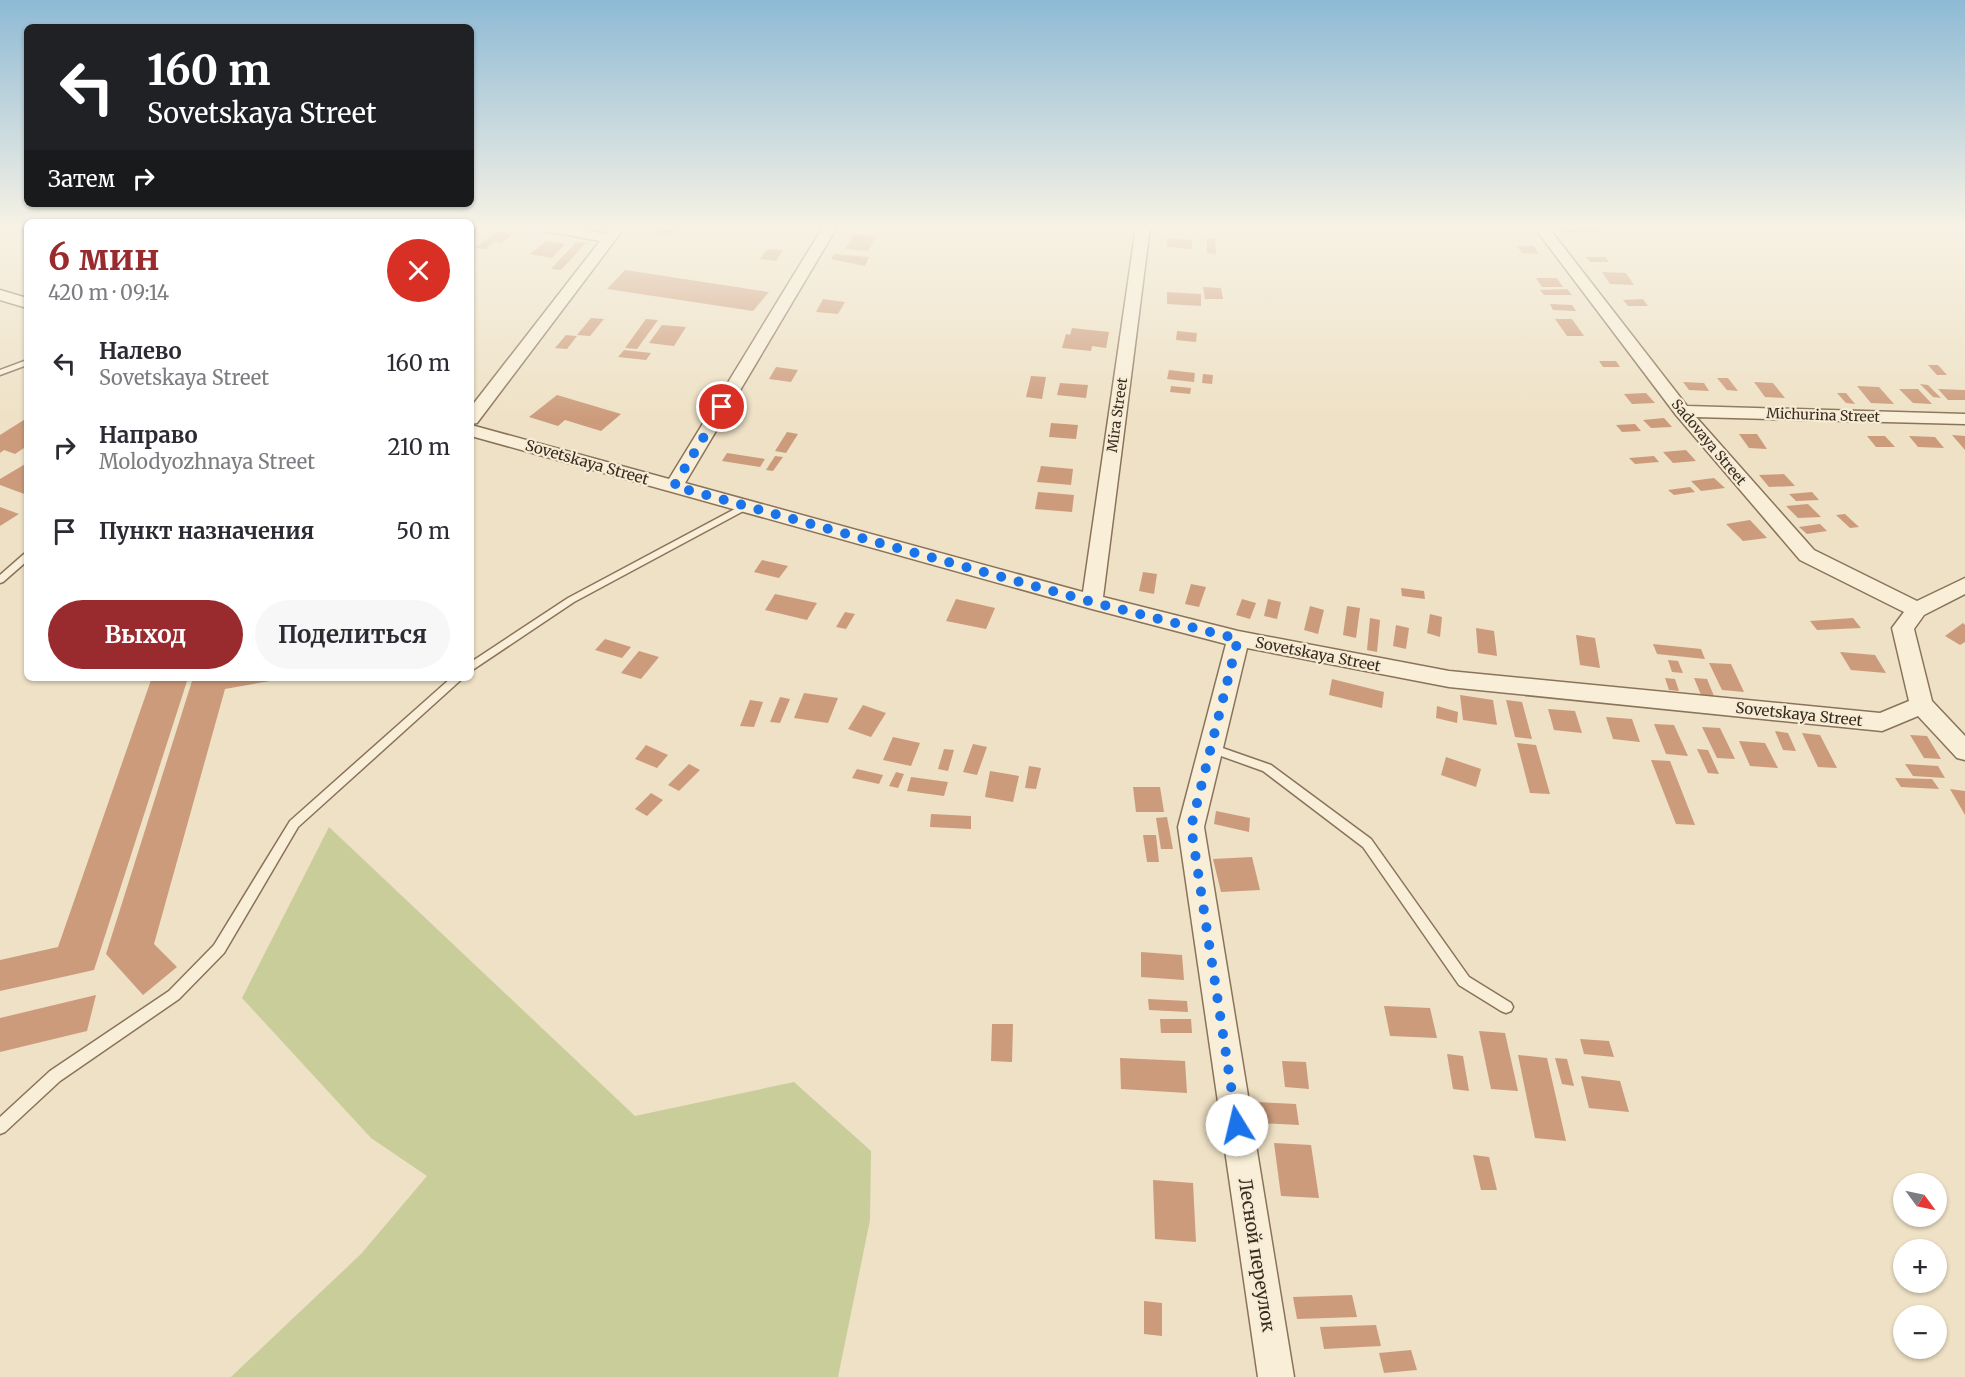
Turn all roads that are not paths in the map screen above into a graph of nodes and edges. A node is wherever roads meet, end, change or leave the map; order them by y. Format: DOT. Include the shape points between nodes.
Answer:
graph roads {
  1 [pos="569,291"];
  2 [pos="791,291"];
  3 [pos="1134,291"];
  4 [pos="1591,291"];
  5 [pos="0,295"];
  6 [pos="24,302"];
  7 [pos="24,363"];
  8 [pos="0,373"];
  9 [pos="1682,411"];
  10 [pos="474,415"];
  11 [pos="1965,419"];
  12 [pos="474,431"];
  13 [pos="674,486"];
  14 [pos="746,506"];
  15 [pos="24,559"];
  16 [pos="0,580"];
  17 [pos="1965,585"];
  18 [pos="1092,602"];
  19 [pos="1917,610"];
  20 [pos="1238,639"];
  21 [pos="474,665"];
  22 [pos="455,681"];
  23 [pos="1921,705"];
  24 [pos="1211,748"];
  25 [pos="1965,751"];
  26 [pos="1506,1007"];
  27 [pos="0,1127"];
  28 [pos="1276,1377"];
  1 -- 10 [label="street"];
  2 -- 13 [label="street"];
  3 -- 18 [label="street, Mira Street"];
  4 -- 9 [label="street, Sadovaya Street"];
  5 -- 6 [label="street"];
  7 -- 8 [label="lane"];
  9 -- 11 [label="street, Michurina Street"];
  9 -- 19 [label="street, Sadovaya Street" via="1807,555"];
  12 -- 13 [label="street, Sovetskaya Street"];
  13 -- 14 [label="street, Sovetskaya Street"];
  14 -- 18 [label="street, Sovetskaya Street"];
  14 -- 21 [label="lane" via="571,600"];
  15 -- 16 [label="lane"];
  17 -- 19 [label="street"];
  18 -- 20 [label="street, Sovetskaya Street"];
  19 -- 23 [label="street" via="1903,628"];
  20 -- 23 [label="street, Sovetskaya Street" via="1449,679 1859,720 1882,722"];
  20 -- 24 [label="street, Лесной переулок"];
  22 -- 27 [label="lane" via="294,824 219,949 174,995 55,1076"];
  23 -- 25 [label="street"];
  24 -- 26 [label="lane" via="1267,768 1366,843 1464,981"];
  24 -- 28 [label="street, Лесной переулок" via="1191,827"];
}
